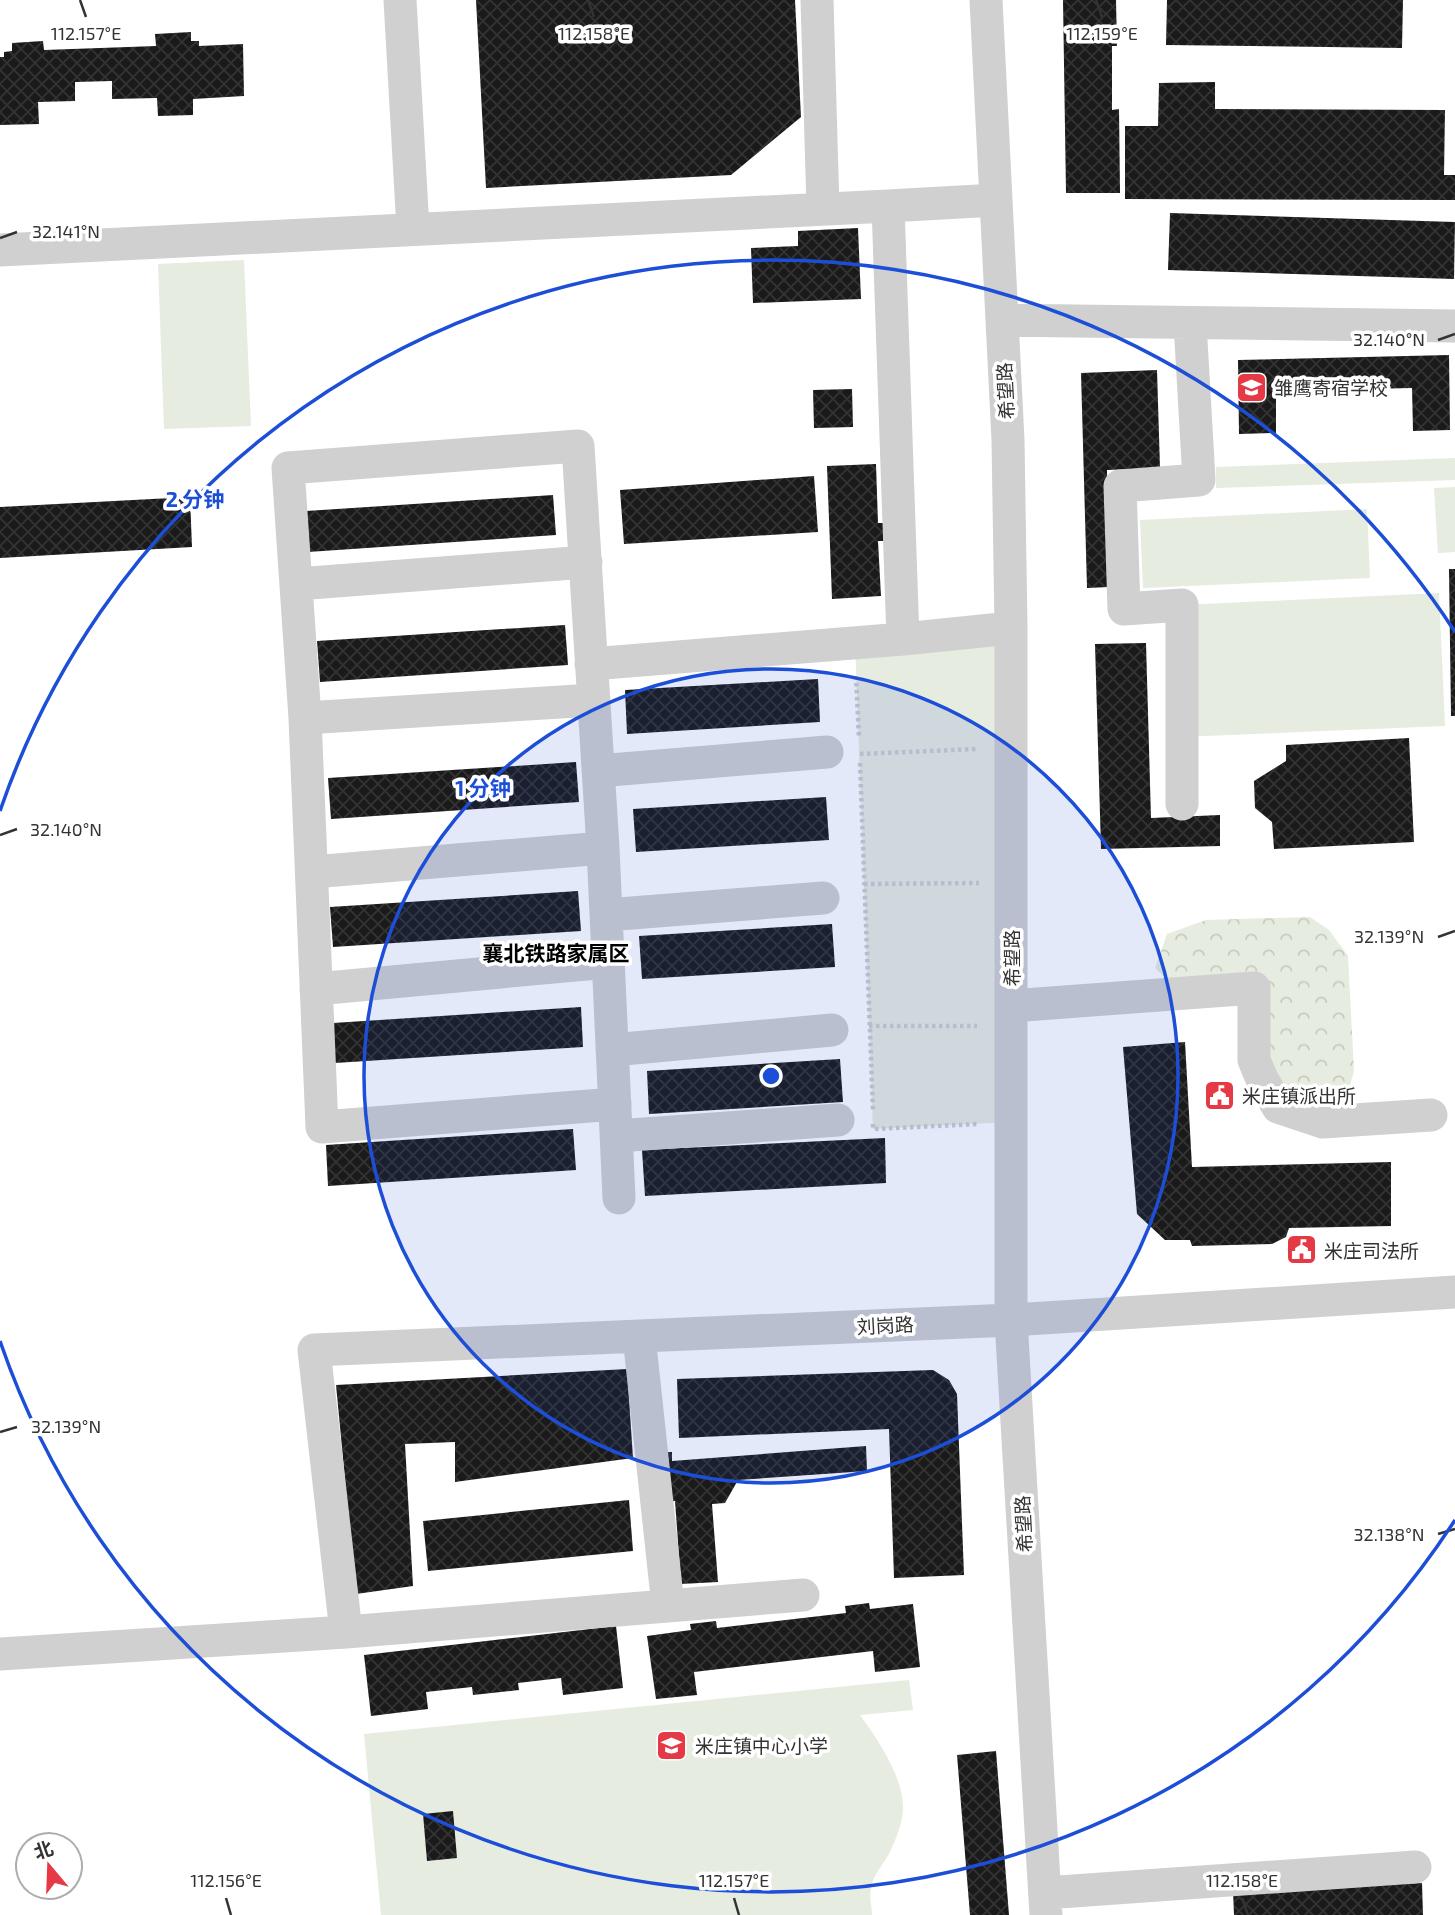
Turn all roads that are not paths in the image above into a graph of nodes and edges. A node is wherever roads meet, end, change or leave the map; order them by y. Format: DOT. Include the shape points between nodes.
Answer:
graph roads {
  1 [pos="400,0"];
  2 [pos="817,0"];
  3 [pos="986,0"];
  4 [pos="996,200"];
  5 [pos="888,206"];
  6 [pos="824,209"];
  7 [pos="413,229"];
  8 [pos="0,250"];
  9 [pos="1002,320"];
  10 [pos="1190,323"];
  11 [pos="1455,326"];
  12 [pos="586,562"];
  13 [pos="297,584"];
  14 [pos="1011,628"];
  15 [pos="903,639"];
  16 [pos="591,664"];
  17 [pos="593,699"];
  18 [pos="305,718"];
  19 [pos="827,752"];
  20 [pos="598,771"];
  21 [pos="1182,804"];
  22 [pos="603,848"];
  23 [pos="312,872"];
  24 [pos="823,898"];
  25 [pos="606,915"];
  26 [pos="608,961"];
  27 [pos="316,989"];
  28 [pos="1011,1016"];
  29 [pos="832,1030"];
  30 [pos="612,1050"];
  31 [pos="1431,1115"];
  32 [pos="838,1119"];
  33 [pos="616,1120"];
  34 [pos="620,1198"];
  35 [pos="1455,1292"];
  36 [pos="1011,1320"];
  37 [pos="639,1336"];
  38 [pos="803,1595"];
  39 [pos="668,1606"];
  40 [pos="346,1632"];
  41 [pos="0,1654"];
  42 [pos="1415,1867"];
  43 [pos="1045,1904"];
  1 -- 7 [label="street"];
  2 -- 6 [label="street"];
  3 -- 4 [label="street, 希望路"];
  4 -- 5 [label="street"];
  4 -- 9 [label="street, 希望路"];
  5 -- 6 [label="street"];
  5 -- 15 [label="street"];
  6 -- 7 [label="street"];
  7 -- 8 [label="street"];
  9 -- 10 [label="street"];
  9 -- 14 [label="street, 希望路"];
  10 -- 11 [label="street"];
  10 -- 21 [label="street" via="1199,480 1120,486 1124,609 1182,605"];
  12 -- 13 [label="street"];
  12 -- 13 [label="street" via="578,446 288,468"];
  12 -- 16 [label="street"];
  13 -- 18 [label="street"];
  14 -- 15 [label="street"];
  14 -- 28 [label="street, 希望路"];
  15 -- 16 [label="street"];
  16 -- 17 [label="street"];
  17 -- 18 [label="street"];
  17 -- 20 [label="street"];
  18 -- 23 [label="street"];
  19 -- 20 [label="street"];
  20 -- 22 [label="street"];
  22 -- 23 [label="street"];
  22 -- 25 [label="street"];
  23 -- 27 [label="street"];
  24 -- 25 [label="street"];
  25 -- 26 [label="street"];
  26 -- 27 [label="street"];
  26 -- 30 [label="street"];
  27 -- 33 [label="street" via="322,1127"];
  28 -- 31 [label="street" via="1254,988 1254,1060 1278,1107 1323,1122"];
  28 -- 36 [label="street, 希望路"];
  29 -- 30 [label="street"];
  30 -- 33 [label="street"];
  32 -- 33 [label="street"];
  33 -- 34 [label="street"];
  35 -- 36 [label="street, 刘岗路"];
  36 -- 37 [label="street, 刘岗路"];
  36 -- 43 [label="street, 希望路"];
  37 -- 39 [label="street"];
  37 -- 40 [label="street, 刘岗路" via="314,1350"];
  38 -- 39 [label="street"];
  39 -- 40 [label="street"];
  40 -- 41 [label="street"];
  42 -- 43 [label="street"];
}
